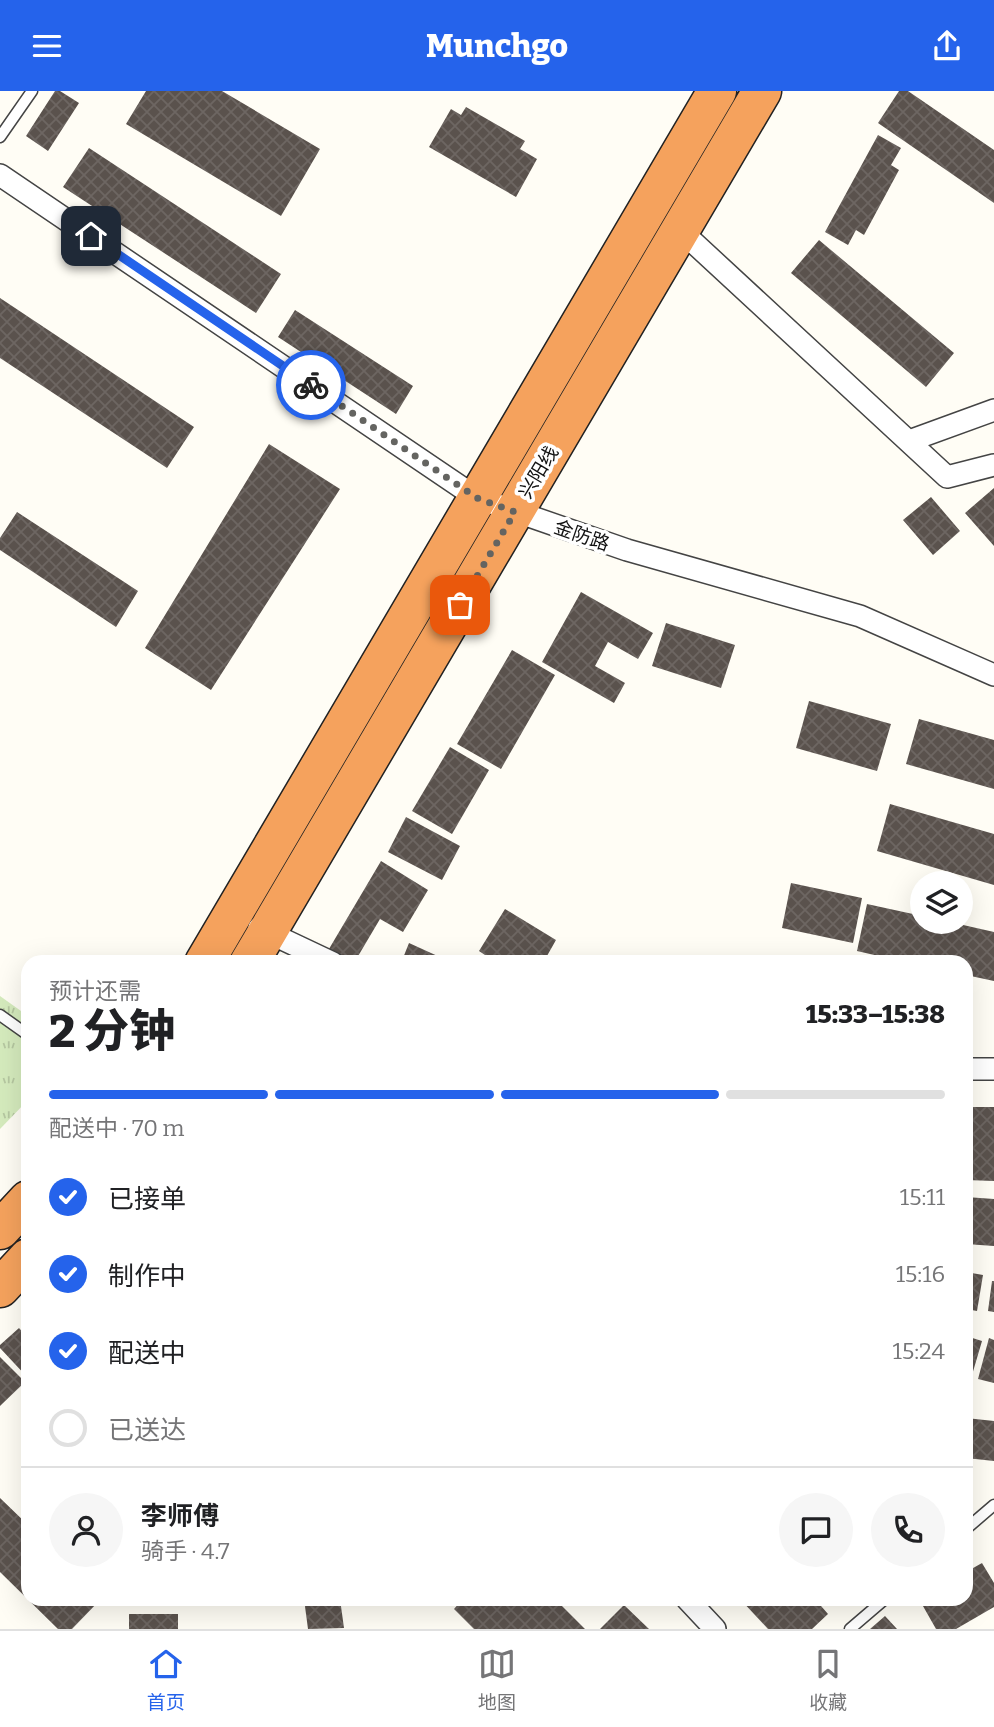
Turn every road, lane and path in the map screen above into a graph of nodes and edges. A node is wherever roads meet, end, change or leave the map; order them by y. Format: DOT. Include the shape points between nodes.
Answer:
graph roads {
  1 [pos="32,91"];
  2 [pos="717,91"];
  3 [pos="762,91"];
  4 [pos="0,137"];
  5 [pos="0,175"];
  6 [pos="680,230"];
  7 [pos="994,410"];
  8 [pos="909,441"];
  9 [pos="994,465"];
  10 [pos="477,498"];
  11 [pos="515,512"];
  12 [pos="994,675"];
  13 [pos="232,915"];
  14 [pos="258,947"];
  15 [pos="209,955"];
  16 [pos="296,955"];
  17 [pos="0,1015"];
  18 [pos="21,1029"];
  19 [pos="973,1069"];
  20 [pos="994,1069"];
  21 [pos="21,1208"];
  22 [pos="0,1230"];
  23 [pos="21,1265"];
  24 [pos="0,1287"];
  25 [pos="994,1505"];
  26 [pos="973,1523"];
  27 [pos="694,1606"];
  28 [pos="876,1606"];
  29 [pos="715,1629"];
  30 [pos="850,1629"];
  1 -- 4 [label="lane"];
  2 -- 10 [label="highway, 兴阳线"];
  3 -- 6 [label="highway, 兴阳线"];
  5 -- 10 [label="street, 金防路"];
  6 -- 8 [label="street"];
  6 -- 11 [label="highway, 兴阳线"];
  7 -- 8 [label="street"];
  8 -- 9 [label="street" via="947,477"];
  10 -- 11 [label="street, 金防路"];
  10 -- 13 [label="highway, 兴阳线"];
  11 -- 12 [label="street, 金防路" via="627,550 860,615"];
  11 -- 14 [label="highway, 兴阳线"];
  13 -- 14 [label="street"];
  13 -- 15 [label="highway, 兴阳线"];
  14 -- 16 [label="street"];
  17 -- 18 [label="lane"];
  19 -- 20 [label="street"];
  21 -- 22 [label="highway"];
  23 -- 24 [label="highway"];
  25 -- 26 [label="lane"];
  27 -- 29 [label="street"];
  28 -- 30 [label="lane"];
}
